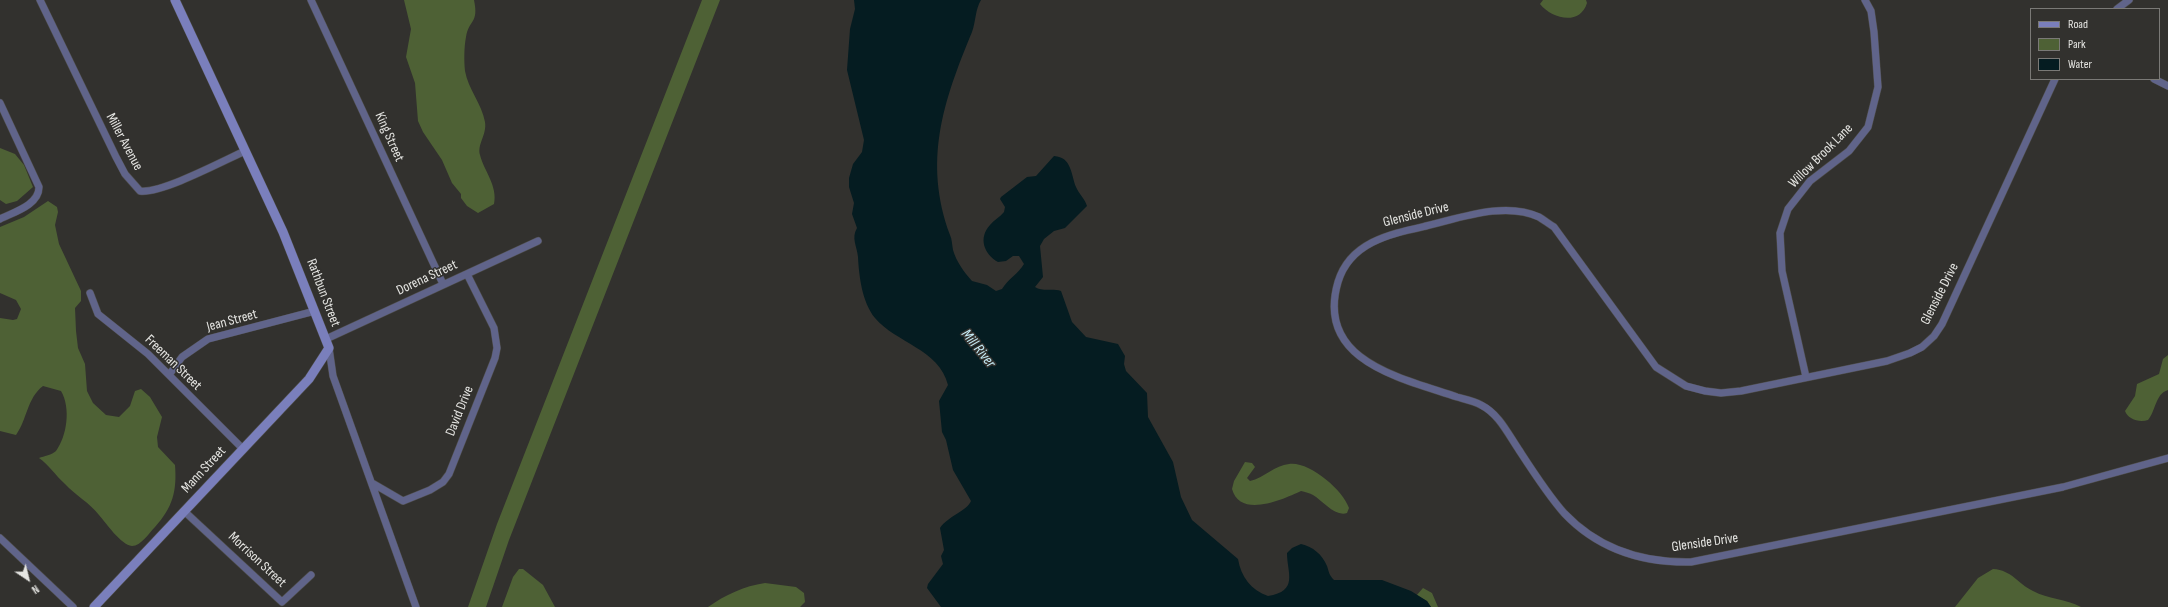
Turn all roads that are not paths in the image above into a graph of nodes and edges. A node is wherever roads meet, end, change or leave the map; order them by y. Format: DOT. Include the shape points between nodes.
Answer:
graph roads {
  1 [pos="40,0"];
  2 [pos="175,0"];
  3 [pos="311,0"];
  4 [pos="1865,0"];
  5 [pos="2129,0"];
  6 [pos="2118,8"];
  7 [pos="2055,80"];
  8 [pos="2156,80"];
  9 [pos="2168,86"];
  10 [pos="0,103"];
  11 [pos="245,151"];
  12 [pos="0,219"];
  13 [pos="538,241"];
  14 [pos="468,274"];
  15 [pos="443,284"];
  16 [pos="90,293"];
  17 [pos="314,311"];
  18 [pos="328,344"];
  19 [pos="169,375"];
  20 [pos="1806,377"];
  21 [pos="242,449"];
  22 [pos="2168,458"];
  23 [pos="372,483"];
  24 [pos="184,511"];
  25 [pos="0,538"];
  26 [pos="311,575"];
  27 [pos="73,607"];
  28 [pos="94,607"];
  29 [pos="416,607"];
  1 -- 11 [label="street, Miller Avenue" via="116,157 125,174 140,191 152,190 189,177"];
  2 -- 11 [label="street, Rathbun Street"];
  3 -- 15 [label="street, King Street"];
  4 -- 20 [label="street, Willow Brook Lane" via="1874,32 1878,87 1868,127 1849,151 1810,181 1788,209 1780,233 1782,270"];
  5 -- 6 [label="street"];
  7 -- 20 [label="street, Glenside Drive" via="1957,294 1934,336 1922,347 1904,355 1850,370"];
  8 -- 9 [label="street"];
  10 -- 12 [label="street" via="39,190 37,197 28,205"];
  11 -- 17 [label="street, Rathbun Street" via="283,232"];
  13 -- 14 [label="street, Dorena Street"];
  14 -- 15 [label="street, Dorena Street"];
  14 -- 23 [label="street, David Drive" via="494,328 497,348 491,370 454,464 443,482 403,501"];
  15 -- 18 [label="street, Dorena Street"];
  16 -- 19 [label="street, Freeman Street" via="98,314 148,354"];
  17 -- 18 [label="street, Rathbun Street"];
  17 -- 19 [label="street, Jean Street" via="208,340 182,357"];
  18 -- 21 [label="street, Mann Street" via="309,379"];
  18 -- 23 [label="street, Rathbun Street" via="333,376"];
  19 -- 21 [label="street, Freeman Street"];
  20 -- 22 [label="street, Glenside Drive" via="1721,393 1686,386 1672,378 1656,367 1554,227 1538,217 1520,212 1482,213 1390,234 1362,247 1338,281 1333,306 1337,327 1345,343 1359,358 1384,372 1482,405 1502,423 1564,513 1604,544 1628,554 1664,562 1691,562 2064,487"];
  21 -- 24 [label="street, Mann Street"];
  23 -- 29 [label="street, Rathbun Street"];
  24 -- 26 [label="street, Morrison Street" via="282,602"];
  24 -- 28 [label="street, Mann Street"];
  25 -- 27 [label="street"];
}
